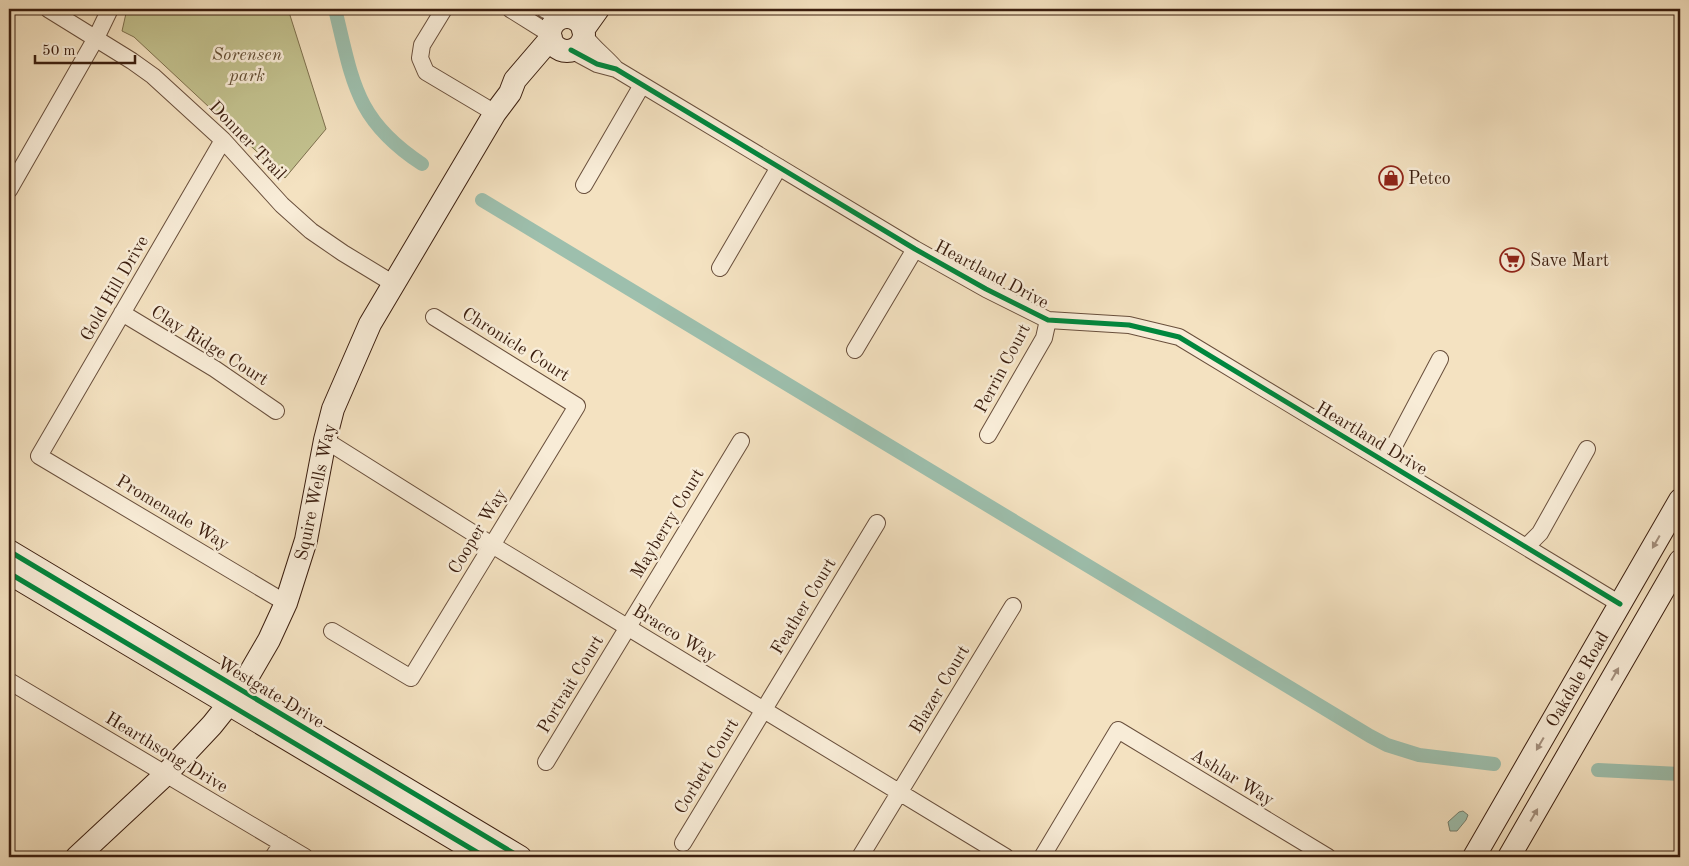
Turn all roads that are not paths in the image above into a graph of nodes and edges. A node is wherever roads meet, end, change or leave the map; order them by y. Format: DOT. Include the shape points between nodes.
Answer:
graph roads {
  1 [pos="48,9"];
  2 [pos="110,9"];
  3 [pos="444,9"];
  4 [pos="510,9"];
  5 [pos="598,9"];
  6 [pos="566,29"];
  7 [pos="96,38"];
  8 [pos="642,85"];
  9 [pos="495,113"];
  10 [pos="223,140"];
  11 [pos="779,167"];
  12 [pos="14,170"];
  13 [pos="584,185"];
  14 [pos="9,190"];
  15 [pos="915,249"];
  16 [pos="720,268"];
  17 [pos="394,284"];
  18 [pos="122,313"];
  19 [pos="434,317"];
  20 [pos="1048,320"];
  21 [pos="855,350"];
  22 [pos="1440,360"];
  23 [pos="577,406"];
  24 [pos="276,411"];
  25 [pos="988,435"];
  26 [pos="325,440"];
  27 [pos="741,440"];
  28 [pos="1587,449"];
  29 [pos="39,456"];
  30 [pos="1379,458"];
  31 [pos="1680,500"];
  32 [pos="877,523"];
  33 [pos="492,544"];
  34 [pos="1526,547"];
  35 [pos="9,551"];
  36 [pos="1680,561"];
  37 [pos="9,573"];
  38 [pos="286,603"];
  39 [pos="1620,604"];
  40 [pos="1013,606"];
  41 [pos="628,627"];
  42 [pos="332,632"];
  43 [pos="9,680"];
  44 [pos="234,697"];
  45 [pos="764,710"];
  46 [pos="546,762"];
  47 [pos="165,775"];
  48 [pos="899,792"];
  49 [pos="282,843"];
  50 [pos="682,843"];
  51 [pos="77,857"];
  52 [pos="273,857"];
  53 [pos="305,857"];
  54 [pos="485,857"];
  55 [pos="520,857"];
  56 [pos="860,857"];
  57 [pos="1006,857"];
  58 [pos="1042,857"];
  59 [pos="1328,857"];
  60 [pos="1474,857"];
  61 [pos="1509,857"];
  1 -- 7 [label="street, Donner Trail"];
  2 -- 7 [label="street"];
  3 -- 9 [label="street" via="422,45 420,58 426,72"];
  4 -- 6 [label="street, Heartland Drive"];
  5 -- 6 [label="street, Squire Wells Way"];
  6 -- 8 [label="street, Heartland Drive" via="597,64 616,69"];
  6 -- 9 [label="street, Squire Wells Way" via="515,80"];
  7 -- 10 [label="street, Donner Trail" via="153,76"];
  7 -- 12 [label="street"];
  8 -- 11 [label="street, Heartland Drive"];
  8 -- 13 [label="street"];
  9 -- 17 [label="street, Squire Wells Way"];
  10 -- 17 [label="street, Donner Trail" via="282,205 311,231"];
  10 -- 18 [label="street, Gold Hill Drive"];
  11 -- 15 [label="street, Heartland Drive"];
  11 -- 16 [label="street"];
  12 -- 14 [label="street"];
  15 -- 20 [label="street, Heartland Drive"];
  15 -- 21 [label="street"];
  17 -- 26 [label="street, Squire Wells Way" via="356,354 333,409"];
  18 -- 24 [label="street, Clay Ridge Court" via="215,368"];
  18 -- 29 [label="street, Gold Hill Drive"];
  19 -- 23 [label="street, Chronicle Court"];
  20 -- 25 [label="street, Perrin Court" via="1044,338"];
  20 -- 30 [label="street, Heartland Drive" via="1129,325 1179,337"];
  22 -- 30 [label="street" via="1394,446"];
  23 -- 33 [label="street, Cooper Way"];
  26 -- 33 [label="street, Bracco Way"];
  26 -- 38 [label="street, Squire Wells Way" via="306,540"];
  27 -- 41 [label="street, Mayberry Court"];
  28 -- 34 [label="street" via="1540,533"];
  29 -- 38 [label="street, Promenade Way"];
  30 -- 34 [label="street, Heartland Drive"];
  31 -- 39 [label="street, Oakdale Road, one-way"];
  32 -- 45 [label="street, Feather Court"];
  33 -- 41 [label="street, Bracco Way"];
  33 -- 42 [label="street, Cooper Way" via="411,678"];
  34 -- 39 [label="street, Heartland Drive"];
  35 -- 44 [label="street, Westgate Drive"];
  61 -- 36 [label="street, Oakdale Road, one-way"];
  37 -- 44 [label="street, Westgate Drive"];
  38 -- 44 [label="street, Squire Wells Way" via="269,640"];
  39 -- 60 [label="street, Oakdale Road, one-way"];
  40 -- 48 [label="street, Blazer Court"];
  41 -- 45 [label="street, Bracco Way"];
  41 -- 46 [label="street, Portrait Court"];
  43 -- 47 [label="street, Hearthsong Drive"];
  44 -- 47 [label="street, Squire Wells Way"];
  44 -- 54 [label="street, Westgate Drive"];
  44 -- 55 [label="street, Westgate Drive"];
  45 -- 48 [label="street, Bracco Way"];
  45 -- 50 [label="street, Corbett Court"];
  47 -- 49 [label="street, Hearthsong Drive"];
  47 -- 51 [label="street, Squire Wells Way"];
  48 -- 56 [label="street, Blazer Court"];
  48 -- 57 [label="street, Bracco Way"];
  49 -- 52 [label="street"];
  49 -- 53 [label="street, Hearthsong Drive"];
  58 -- 59 [label="street, Ashlar Way" via="1118,730"];
}
